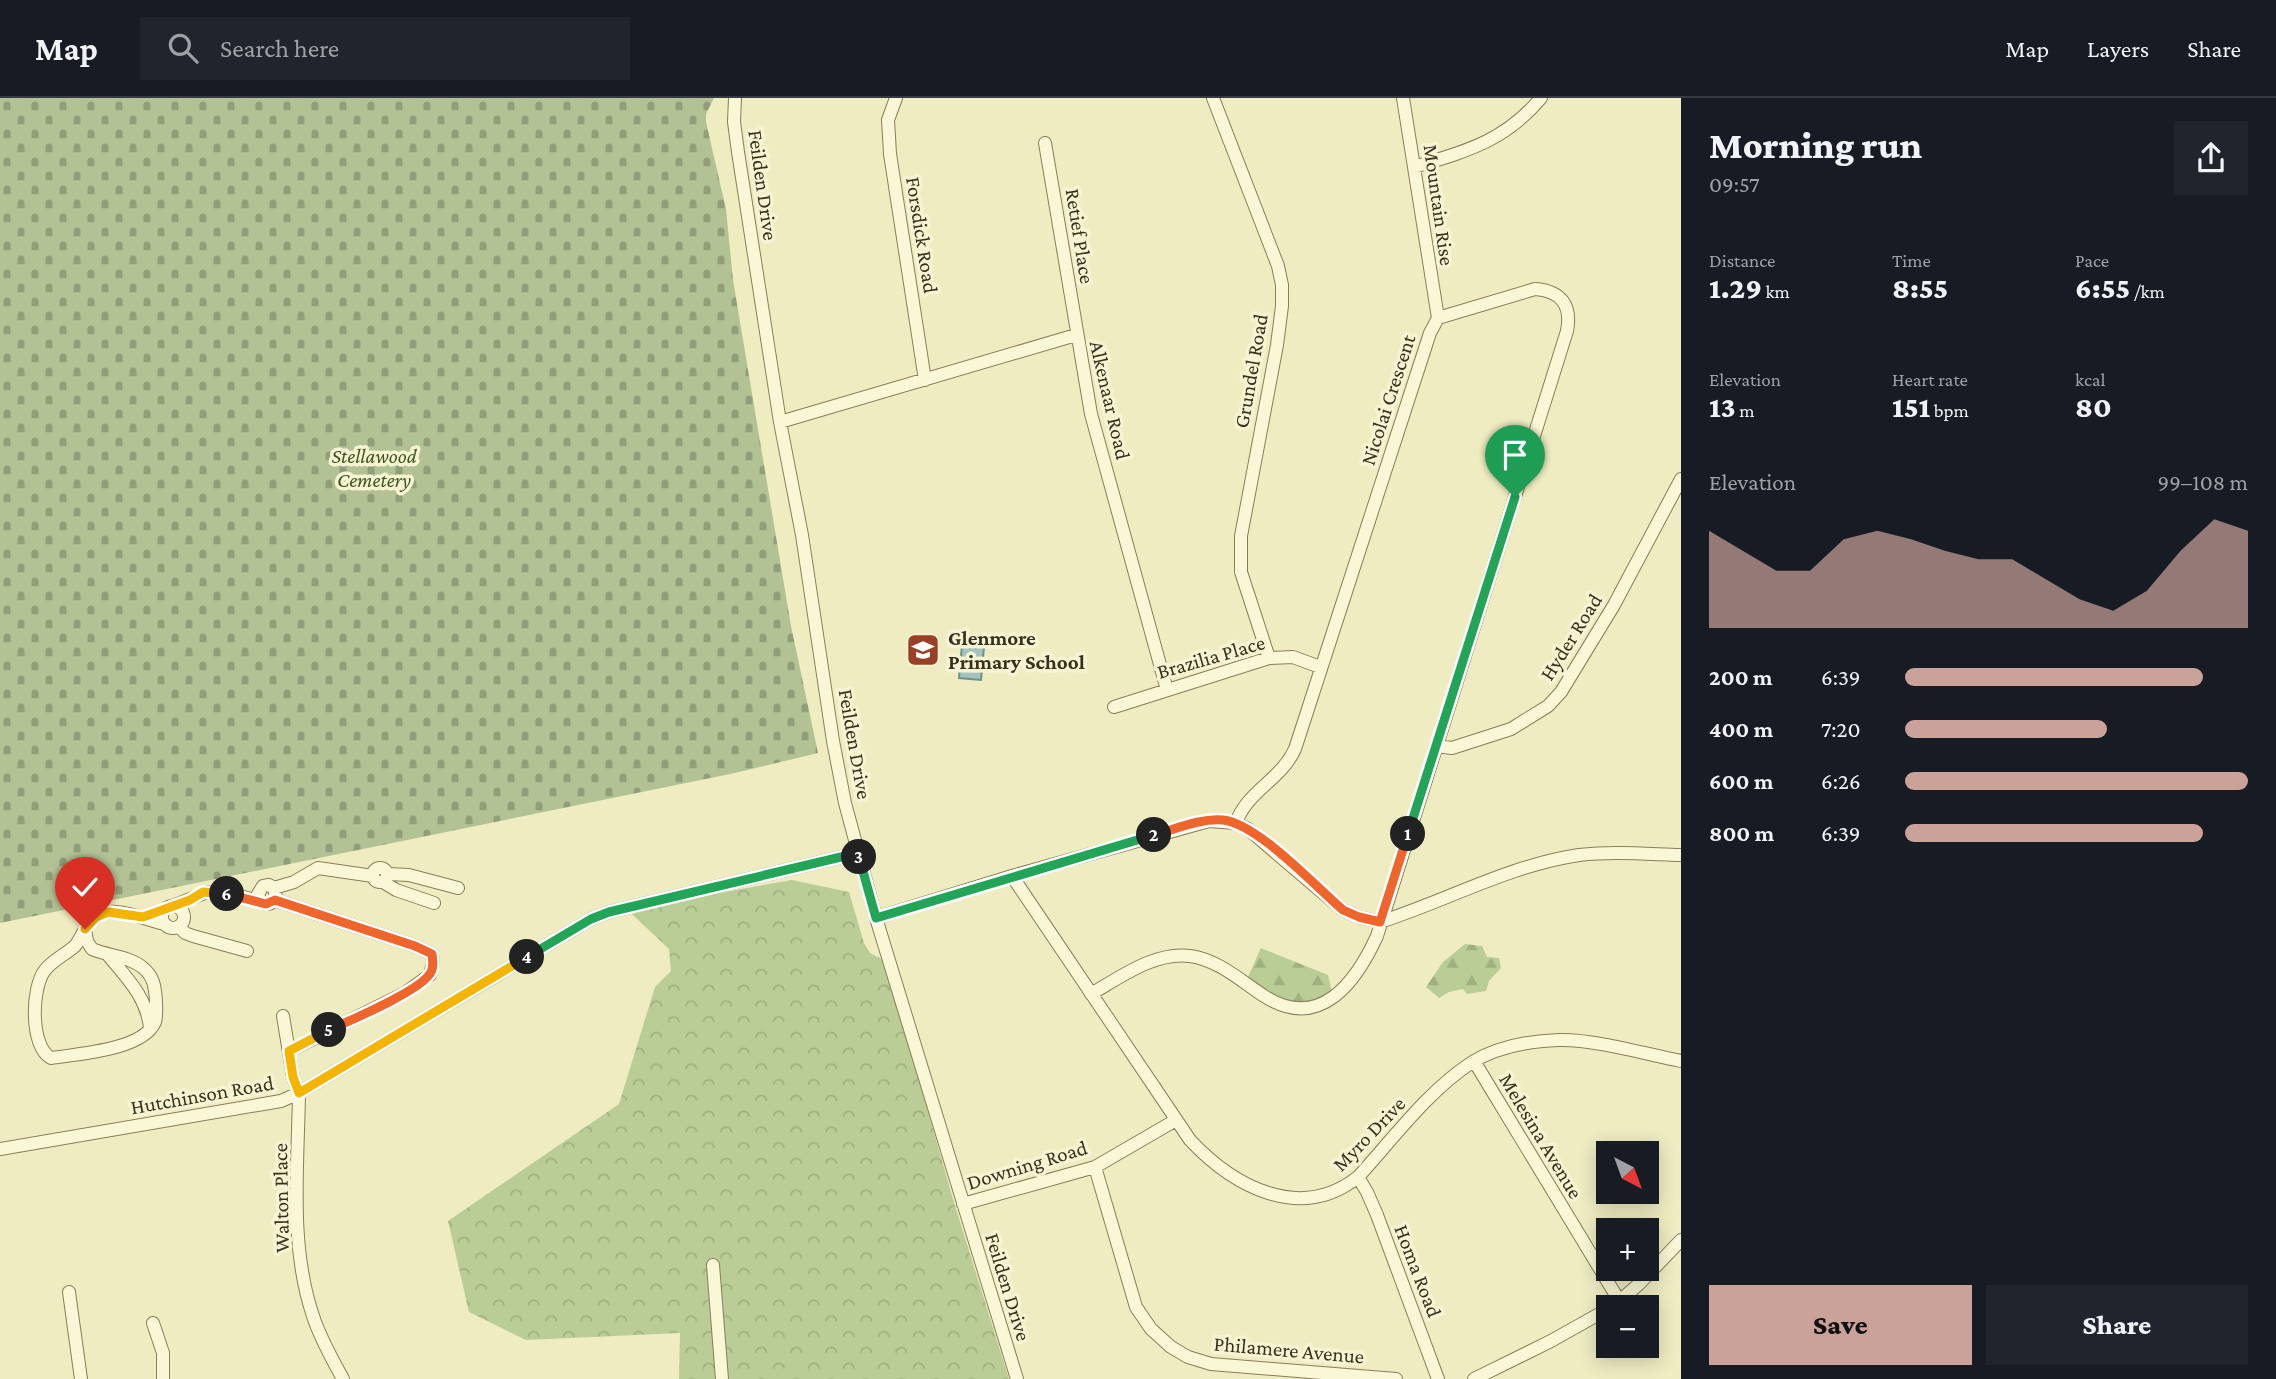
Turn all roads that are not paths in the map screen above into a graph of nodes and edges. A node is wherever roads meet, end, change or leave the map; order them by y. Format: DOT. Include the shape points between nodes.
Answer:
graph roads {
  1 [pos="735,98"];
  2 [pos="895,98"];
  3 [pos="1213,98"];
  4 [pos="1403,98"];
  5 [pos="1541,98"];
  6 [pos="1045,143"];
  7 [pos="1415,167"];
  8 [pos="1438,318"];
  9 [pos="1076,335"];
  10 [pos="925,380"];
  11 [pos="780,422"];
  12 [pos="1681,479"];
  13 [pos="1269,658"];
  14 [pos="1320,667"];
  15 [pos="1167,690"];
  16 [pos="1114,707"];
  17 [pos="1436,746"];
  18 [pos="1236,823"];
  19 [pos="858,853"];
  20 [pos="1681,855"];
  21 [pos="1012,876"];
  22 [pos="381,877"];
  23 [pos="458,888"];
  24 [pos="272,893"];
  25 [pos="236,895"];
  26 [pos="190,900"];
  27 [pos="434,903"];
  28 [pos="170,907"];
  29 [pos="143,917"];
  30 [pos="876,918"];
  31 [pos="176,922"];
  32 [pos="1380,922"];
  33 [pos="85,929"];
  34 [pos="247,951"];
  35 [pos="102,953"];
  36 [pos="63,956"];
  37 [pos="1091,994"];
  38 [pos="283,1016"];
  39 [pos="150,1029"];
  40 [pos="289,1051"];
  41 [pos="1474,1061"];
  42 [pos="1681,1061"];
  43 [pos="299,1093"];
  44 [pos="1176,1120"];
  45 [pos="0,1149"];
  46 [pos="1095,1167"];
  47 [pos="1358,1177"];
  48 [pos="962,1204"];
  49 [pos="1681,1240"];
  50 [pos="713,1265"];
  51 [pos="69,1292"];
  52 [pos="1607,1295"];
  53 [pos="1624,1295"];
  54 [pos="1596,1316"];
  55 [pos="153,1324"];
  56 [pos="81,1379"];
  57 [pos="163,1379"];
  58 [pos="343,1379"];
  59 [pos="722,1379"];
  60 [pos="1017,1379"];
  61 [pos="1396,1379"];
  62 [pos="1432,1379"];
  63 [pos="1438,1379"];
  64 [pos="1474,1379"];
  1 -- 11 [label="street, Feilden Drive" via="738,152"];
  2 -- 10 [label="street, Forsdick Road" via="888,120 890,154"];
  3 -- 13 [label="street, Grundel Road" via="1282,285 1277,345 1241,536 1241,572"];
  4 -- 7 [label="street, Mountain Rise"];
  5 -- 7 [label="street" via="1508,130 1475,147"];
  6 -- 9 [label="street, Retief Place"];
  7 -- 8 [label="street, Mountain Rise"];
  8 -- 14 [label="street, Nicolai Crescent"];
  8 -- 17 [label="street, Nicolai Crescent" via="1535,289 1558,296 1569,322"];
  9 -- 10 [label="street, Alkenaar Road"];
  9 -- 15 [label="street, Alkenaar Road" via="1098,443"];
  10 -- 11 [label="street, Alkenaar Road"];
  11 -- 19 [label="street, Feilden Drive" via="836,762"];
  12 -- 17 [label="street, Hyder Road" via="1561,692 1548,706 1511,729 1452,748"];
  13 -- 14 [label="street, Brazilia Place" via="1293,657"];
  13 -- 15 [label="street, Brazilia Place"];
  14 -- 18 [label="street, Nicolai Crescent" via="1289,763 1247,801"];
  15 -- 16 [label="street, Brazilia Place"];
  17 -- 32 [label="street, Nicolai Crescent"];
  18 -- 21 [label="street" via="1190,825"];
  18 -- 32 [label="street" via="1258,835 1343,910"];
  19 -- 30 [label="street, Feilden Drive"];
  19 -- 43 [label="street, Hutchinson Road" via="591,919"];
  20 -- 32 [label="street" via="1619,852 1531,866"];
  21 -- 30 [label="street"];
  21 -- 37 [label="street, Myro Drive"];
  22 -- 23 [label="street" via="409,875"];
  22 -- 24 [label="street" via="323,868"];
  22 -- 27 [label="street" via="396,890"];
  24 -- 25 [label="street"];
  24 -- 25 [label="street" via="266,904"];
  24 -- 40 [label="street" via="415,946 432,954 433,963 430,975 405,993"];
  25 -- 26 [label="street" via="207,892"];
  26 -- 28 [label="street"];
  26 -- 31 [label="street"];
  28 -- 29 [label="street"];
  28 -- 31 [label="street" via="181,909"];
  28 -- 31 [label="street" via="162,916"];
  29 -- 31 [label="street"];
  29 -- 33 [label="street" via="108,912"];
  30 -- 48 [label="street, Feilden Drive"];
  31 -- 34 [label="street" via="185,933"];
  32 -- 37 [label="street, Nicolai Crescent" via="1369,954 1339,994 1306,1009 1279,1005 1226,970 1189,956 1142,966"];
  33 -- 35 [label="street" via="90,947"];
  33 -- 36 [label="street"];
  35 -- 36 [label="street"];
  35 -- 39 [label="street" via="137,990"];
  35 -- 39 [label="street" via="136,963 151,976 156,1017"];
  36 -- 39 [label="street" via="44,971 35,998 41,1049 46,1055 103,1050 136,1040"];
  37 -- 44 [label="street, Myro Drive"];
  38 -- 40 [label="street, Walton Place"];
  40 -- 43 [label="street, Walton Place"];
  41 -- 42 [label="street, Myro Drive" via="1521,1044 1561,1040"];
  41 -- 47 [label="street, Myro Drive" via="1441,1087"];
  41 -- 52 [label="street, Melesina Avenue"];
  43 -- 45 [label="street, Hutchinson Road" via="273,1104"];
  43 -- 58 [label="street, Walton Place" via="300,1252 312,1315"];
  44 -- 46 [label="street, Downing Road"];
  44 -- 47 [label="street, Myro Drive" via="1224,1172 1265,1192 1310,1198 1346,1187"];
  46 -- 48 [label="street, Downing Road"];
  46 -- 61 [label="street, Philamere Avenue" via="1136,1307 1171,1347 1211,1364"];
  47 -- 63 [label="street, Homa Road" via="1377,1215"];
  48 -- 60 [label="street, Feilden Drive"];
  49 -- 53 [label="street"];
  50 -- 59 [label="street"];
  51 -- 56 [label="street"];
  54 -- 64 [label="street"];
  55 -- 57 [label="street" via="163,1353"];
  62 -- 63 [label="street"];
}
